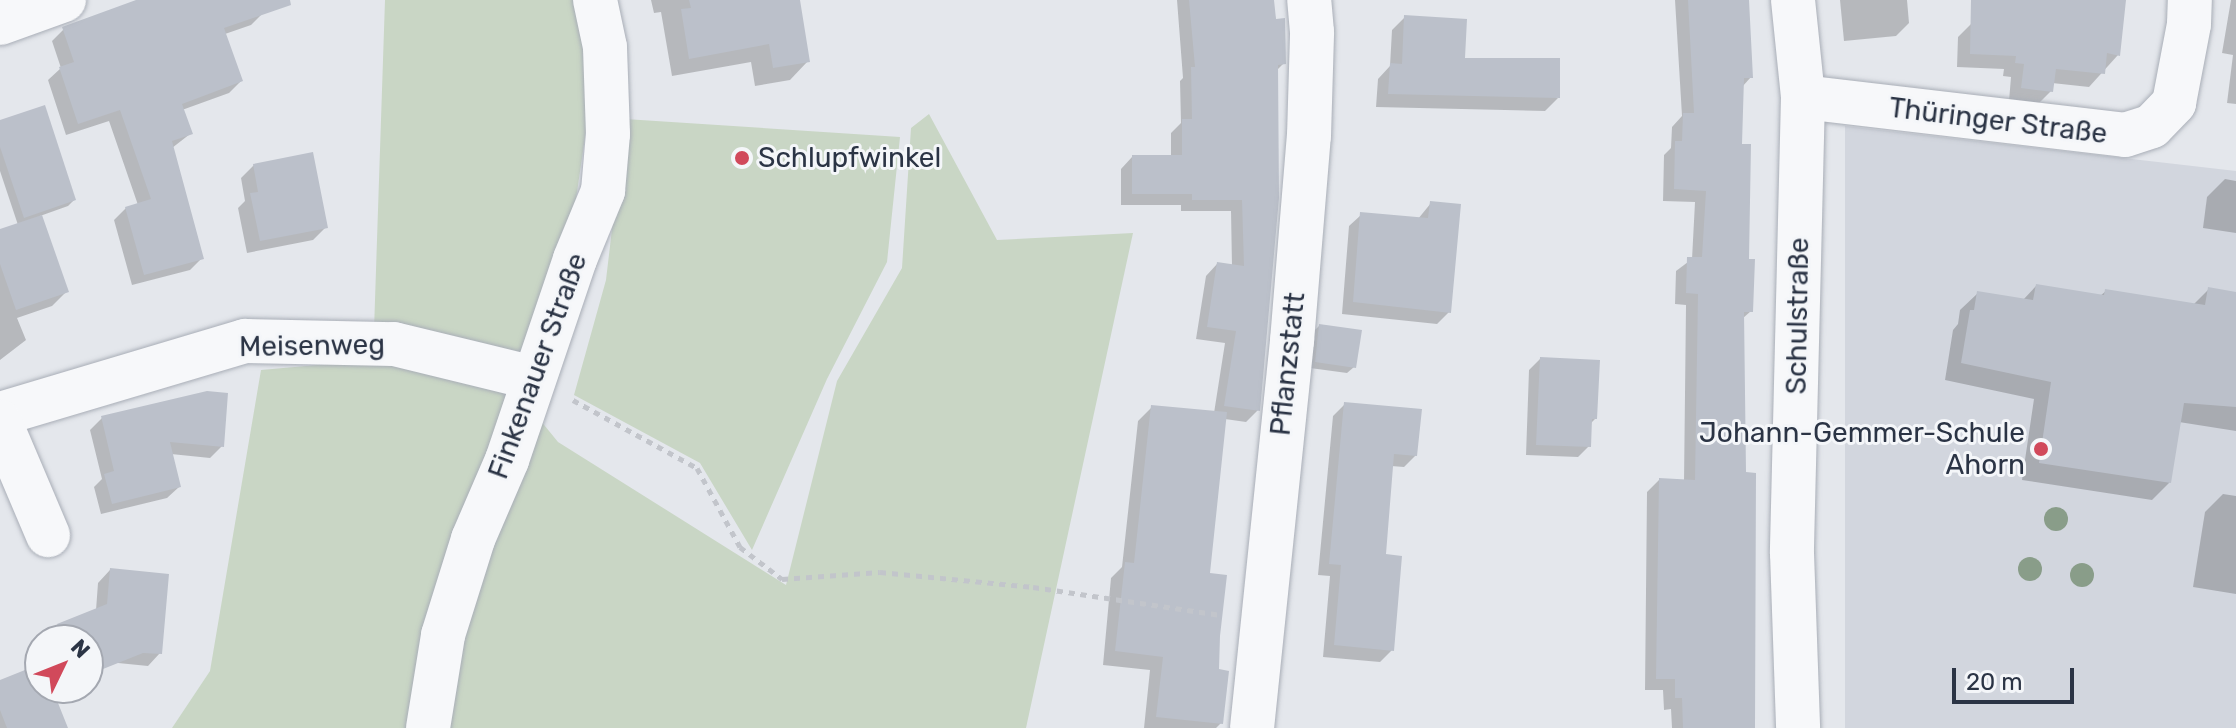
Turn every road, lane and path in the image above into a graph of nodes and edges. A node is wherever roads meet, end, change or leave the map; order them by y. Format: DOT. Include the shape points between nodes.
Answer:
graph roads {
  1 [pos="64,0"];
  2 [pos="595,0"];
  3 [pos="1309,0"];
  4 [pos="1793,0"];
  5 [pos="2190,0"];
  6 [pos="0,23"];
  7 [pos="1803,97"];
  8 [pos="533,378"];
  9 [pos="0,414"];
  10 [pos="0,422"];
  11 [pos="48,535"];
  12 [pos="1261,621"];
  13 [pos="428,728"];
  14 [pos="1252,728"];
  15 [pos="1798,728"];
  1 -- 6 [label="street"];
  2 -- 8 [label="street, Finkenauer Straße" via="605,47 608,134 603,191"];
  3 -- 12 [label="street, Pflanzstatt" via="1309,136"];
  4 -- 7 [label="street, Schulstraße"];
  5 -- 7 [label="street, Thüringer Straße" via="2174,103 2152,126 2125,135"];
  7 -- 15 [label="street, Schulstraße" via="1792,553"];
  8 -- 9 [label="street, Meisenweg" via="394,344 245,341"];
  8 -- 12 [label="path" via="697,468 740,547 782,579 880,572 1033,587"];
  8 -- 13 [label="street, Finkenauer Straße" via="443,635"];
  10 -- 11 [label="street"];
  12 -- 14 [label="street, Pflanzstatt"];
}
